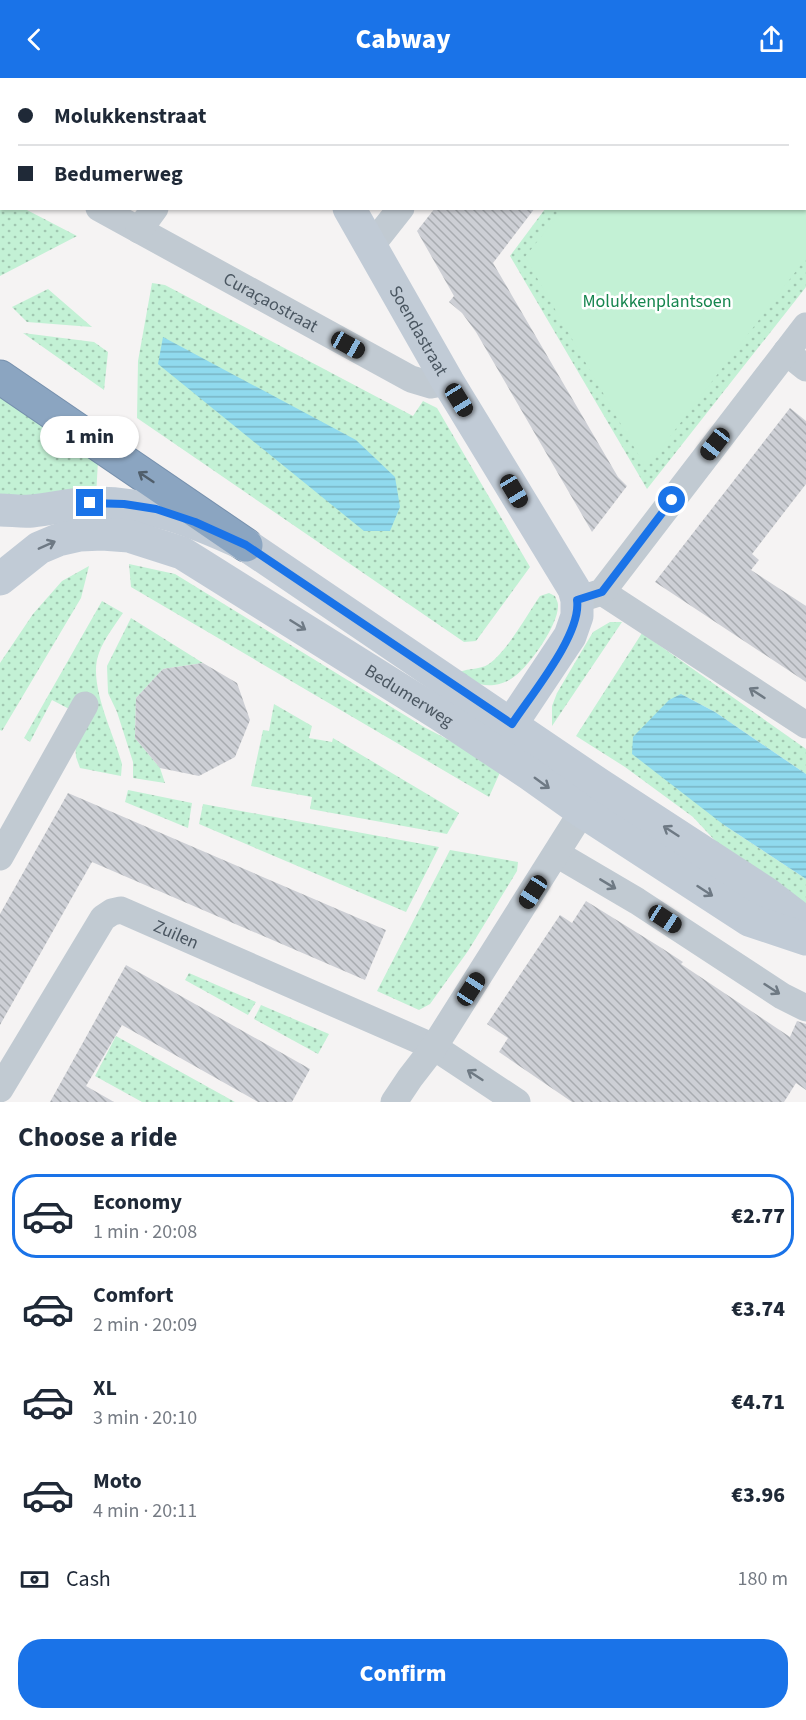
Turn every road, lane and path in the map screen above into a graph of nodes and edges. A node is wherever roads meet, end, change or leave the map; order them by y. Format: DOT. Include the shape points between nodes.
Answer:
graph roads {
  1 [pos="108,210"];
  2 [pos="350,210"];
  3 [pos="399,210"];
  4 [pos="147,219"];
  5 [pos="371,246"];
  6 [pos="806,326"];
  7 [pos="796,360"];
  8 [pos="0,377"];
  9 [pos="448,382"];
  10 [pos="0,510"];
  11 [pos="246,545"];
  12 [pos="0,579"];
  13 [pos="589,596"];
  14 [pos="85,705"];
  15 [pos="806,725"];
  16 [pos="503,737"];
  17 [pos="600,785"];
  18 [pos="583,812"];
  19 [pos="557,854"];
  20 [pos="0,857"];
  21 [pos="806,924"];
  22 [pos="806,939"];
  23 [pos="806,1008"];
  24 [pos="434,1047"];
  25 [pos="0,1089"];
  26 [pos="394,1102"];
  27 [pos="517,1102"];
  1 -- 4 [label="street, Curaçaostraat"];
  2 -- 5 [label="main road, Soendastraat"];
  3 -- 5 [label="street"];
  4 -- 9 [label="street, Curaçaostraat" via="411,379 430,385"];
  5 -- 9 [label="main road, Soendastraat"];
  6 -- 7 [label="street"];
  7 -- 13 [label="street"];
  11 -- 8 [label="highway, one-way"];
  9 -- 13 [label="main road, Soendastraat" via="569,580"];
  10 -- 11 [label="main road, Bedumerweg" via="124,504 156,509 195,522"];
  11 -- 16 [label="main road, Bedumerweg"];
  12 -- 16 [label="main road, Bedumerweg, one-way" via="39,548 58,540 102,534 156,543 182,553"];
  15 -- 13 [label="street, one-way" via="635,613"];
  13 -- 16 [label="main road" via="570,636"];
  14 -- 20 [label="street"];
  16 -- 17 [label="main road, Bedumerweg"];
  16 -- 18 [label="main road, Bedumerweg, one-way"];
  17 -- 18 [label="street"];
  21 -- 17 [label="main road, Bedumerweg, one-way" via="766,893"];
  18 -- 19 [label="street"];
  18 -- 22 [label="main road, Bedumerweg, one-way" via="749,920"];
  19 -- 23 [label="street, one-way"];
  19 -- 24 [label="street"];
  24 -- 25 [label="street, Zuilen" via="121,910 103,918"];
  24 -- 26 [label="street"];
  27 -- 24 [label="street, Zuilen, one-way"];
}
